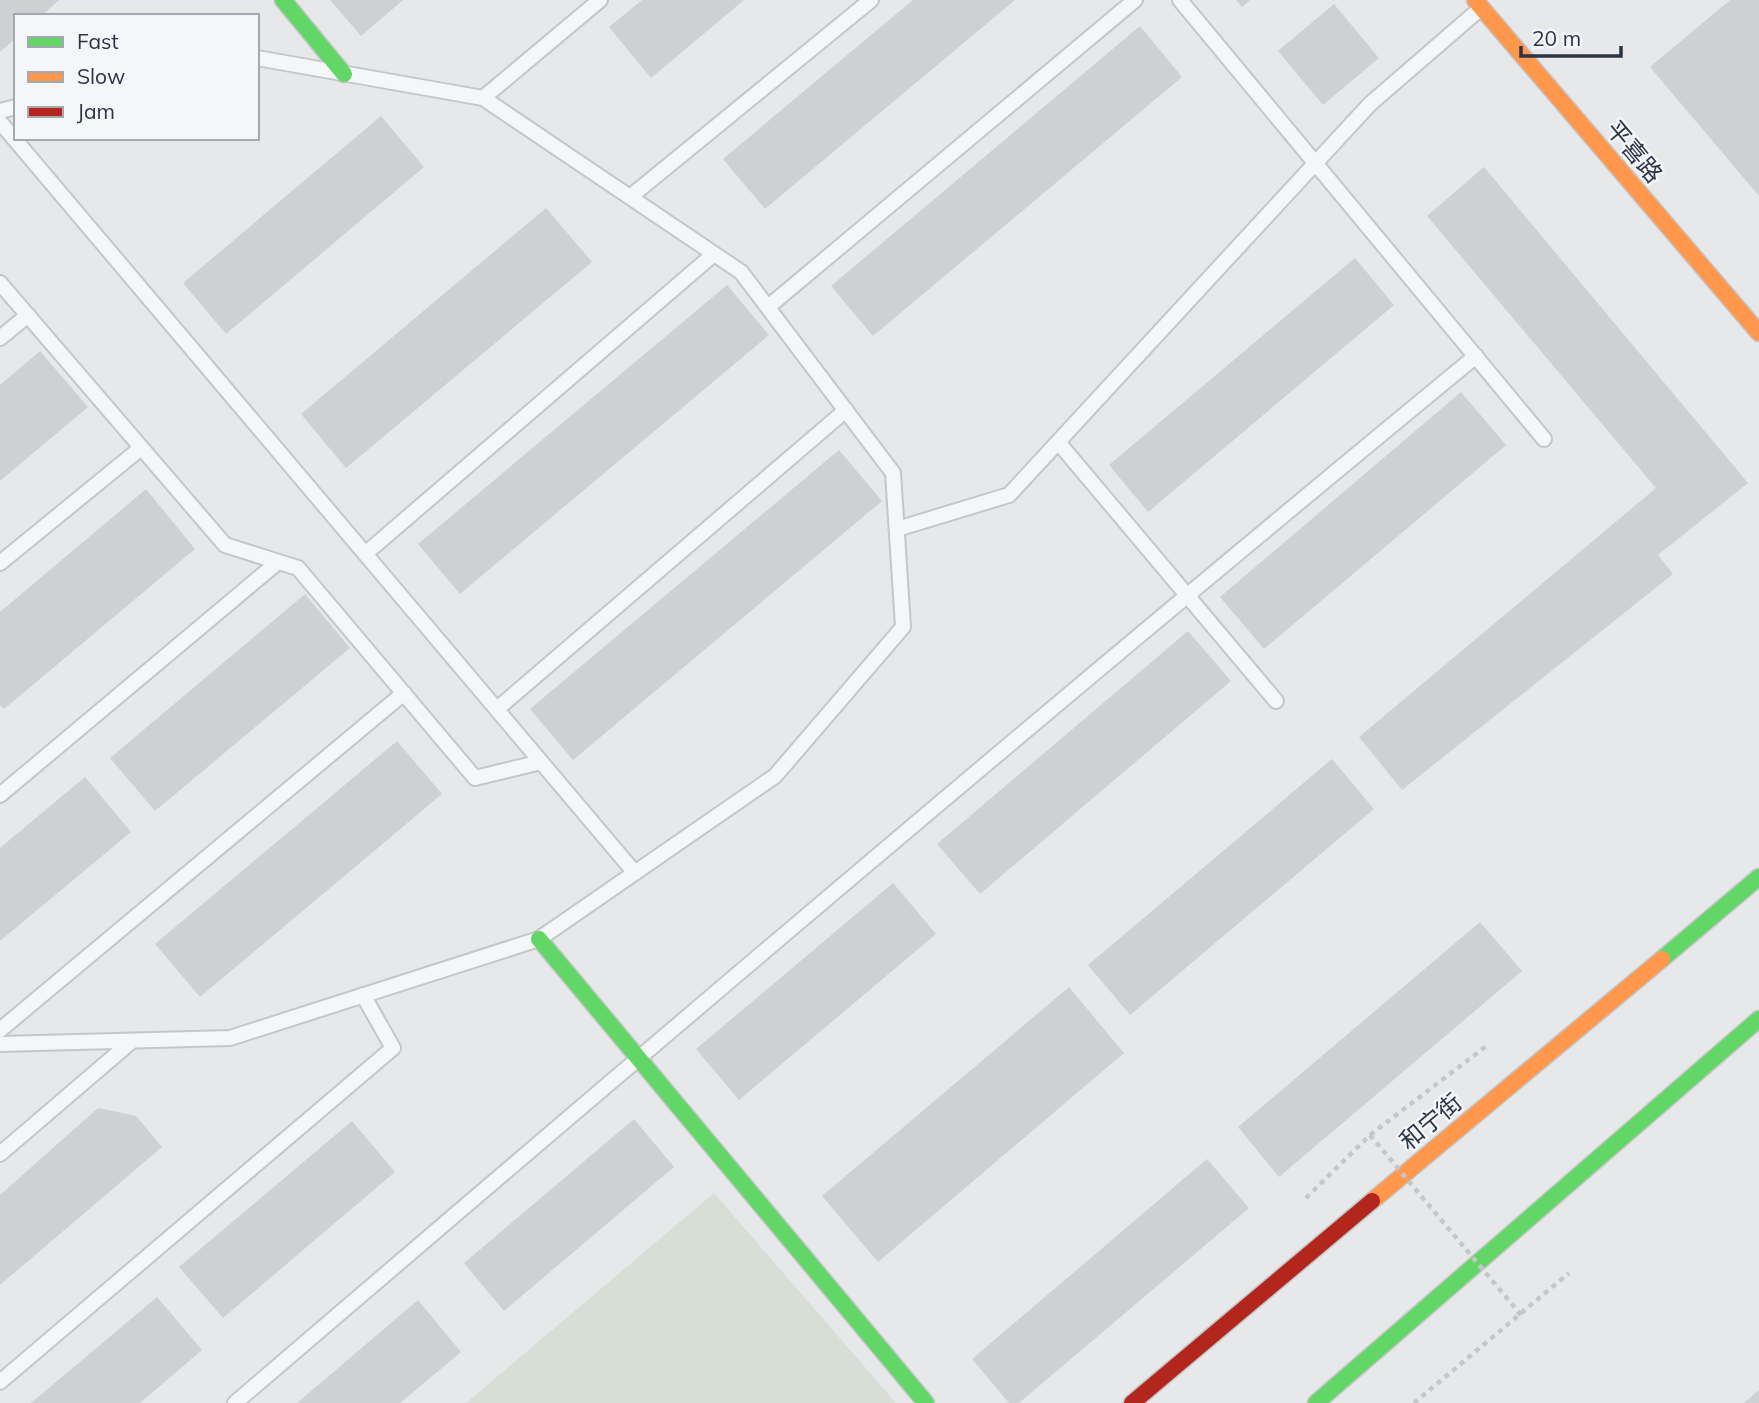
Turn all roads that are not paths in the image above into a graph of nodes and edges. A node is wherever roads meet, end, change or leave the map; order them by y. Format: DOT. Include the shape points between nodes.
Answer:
graph roads {
  1 [pos="283,0"];
  2 [pos="600,0"];
  3 [pos="871,0"];
  4 [pos="1135,0"];
  5 [pos="1180,0"];
  6 [pos="1478,4"];
  7 [pos="259,58"];
  8 [pos="344,74"];
  9 [pos="483,99"];
  10 [pos="0,122"];
  11 [pos="14,139"];
  12 [pos="15,140"];
  13 [pos="1316,162"];
  14 [pos="630,197"];
  15 [pos="714,254"];
  16 [pos="0,283"];
  17 [pos="768,307"];
  18 [pos="28,315"];
  19 [pos="1759,333"];
  20 [pos="0,338"];
  21 [pos="1476,356"];
  22 [pos="846,410"];
  23 [pos="1544,439"];
  24 [pos="1058,442"];
  25 [pos="141,448"];
  26 [pos="897,529"];
  27 [pos="365,554"];
  28 [pos="278,562"];
  29 [pos="0,563"];
  30 [pos="1186,594"];
  31 [pos="404,693"];
  32 [pos="1276,701"];
  33 [pos="497,709"];
  34 [pos="541,762"];
  35 [pos="0,795"];
  36 [pos="635,873"];
  37 [pos="1759,877"];
  38 [pos="538,939"];
  39 [pos="363,995"];
  40 [pos="1759,1019"];
  41 [pos="0,1030"];
  42 [pos="132,1041"];
  43 [pos="0,1044"];
  44 [pos="638,1058"];
  45 [pos="0,1154"];
  46 [pos="0,1382"];
  47 [pos="235,1403"];
  48 [pos="926,1403"];
  49 [pos="1132,1403"];
  50 [pos="1316,1403"];
  1 -- 8 [label="main road"];
  2 -- 9 [label="lane"];
  3 -- 14 [label="lane"];
  4 -- 17 [label="lane"];
  5 -- 13 [label="lane"];
  6 -- 13 [label="lane" via="1370,104"];
  6 -- 19 [label="main road, 平喜路"];
  7 -- 8 [label="lane"];
  8 -- 9 [label="lane"];
  9 -- 14 [label="lane"];
  10 -- 11 [label="lane"];
  12 -- 27 [label="lane"];
  13 -- 21 [label="lane"];
  13 -- 24 [label="lane"];
  14 -- 15 [label="lane"];
  15 -- 17 [label="lane" via="741,272"];
  15 -- 27 [label="lane"];
  16 -- 18 [label="lane"];
  17 -- 22 [label="lane"];
  18 -- 20 [label="lane"];
  18 -- 25 [label="lane"];
  21 -- 23 [label="lane"];
  21 -- 30 [label="lane"];
  22 -- 26 [label="lane" via="892,473"];
  22 -- 33 [label="lane"];
  24 -- 26 [label="lane" via="1010,495"];
  24 -- 30 [label="lane"];
  25 -- 28 [label="lane" via="225,545"];
  25 -- 29 [label="lane"];
  26 -- 36 [label="lane" via="903,627 775,776"];
  27 -- 33 [label="lane"];
  28 -- 31 [label="lane" via="298,568"];
  28 -- 35 [label="lane"];
  30 -- 32 [label="lane"];
  30 -- 44 [label="lane"];
  31 -- 34 [label="lane" via="475,778"];
  31 -- 41 [label="lane"];
  33 -- 34 [label="lane"];
  34 -- 36 [label="lane"];
  36 -- 38 [label="lane"];
  37 -- 49 [label="main road, 和宁街"];
  38 -- 39 [label="lane"];
  38 -- 44 [label="main road"];
  39 -- 42 [label="lane" via="230,1038"];
  39 -- 46 [label="lane" via="393,1048"];
  40 -- 50 [label="main road"];
  42 -- 43 [label="lane"];
  42 -- 45 [label="lane"];
  44 -- 47 [label="lane"];
  44 -- 48 [label="main road"];
}
